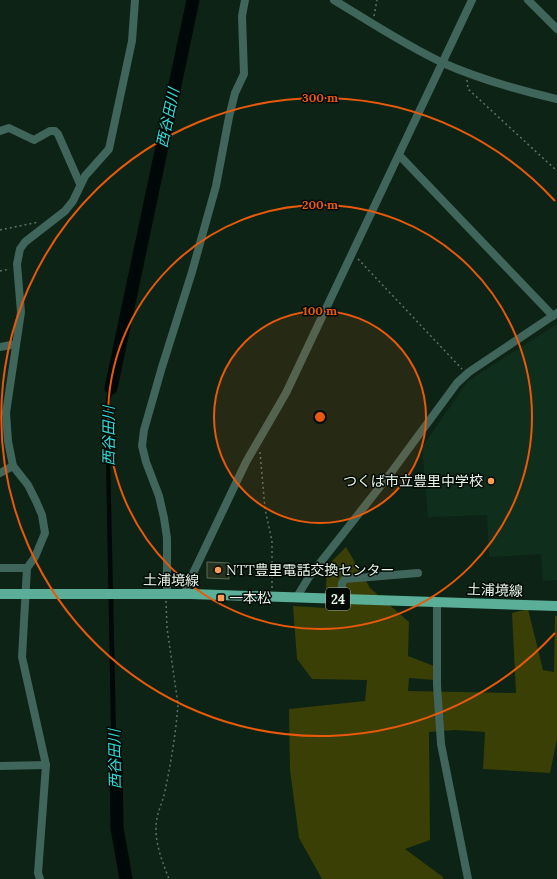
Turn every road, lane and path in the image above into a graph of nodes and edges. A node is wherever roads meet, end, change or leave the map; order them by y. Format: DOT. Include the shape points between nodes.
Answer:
graph roads {
  1 [pos="135,0"];
  2 [pos="245,0"];
  3 [pos="334,0"];
  4 [pos="377,0"];
  5 [pos="472,0"];
  6 [pos="528,0"];
  7 [pos="372,23"];
  8 [pos="557,29"];
  9 [pos="443,62"];
  10 [pos="469,74"];
  11 [pos="557,98"];
  12 [pos="0,131"];
  13 [pos="399,155"];
  14 [pos="557,171"];
  15 [pos="80,184"];
  16 [pos="49,224"];
  17 [pos="0,230"];
  18 [pos="352,253"];
  19 [pos="18,267"];
  20 [pos="0,271"];
  21 [pos="555,315"];
  22 [pos="16,344"];
  23 [pos="0,347"];
  24 [pos="467,374"];
  25 [pos="257,443"];
  26 [pos="14,466"];
  27 [pos="0,473"];
  28 [pos="0,568"];
  29 [pos="27,568"];
  30 [pos="418,573"];
  31 [pos="167,593"];
  32 [pos="0,594"];
  33 [pos="26,594"];
  34 [pos="186,594"];
  35 [pos="272,597"];
  36 [pos="298,598"];
  37 [pos="341,599"];
  38 [pos="437,602"];
  39 [pos="557,606"];
  40 [pos="46,765"];
  41 [pos="0,766"];
  42 [pos="40,879"];
  43 [pos="169,879"];
  44 [pos="468,879"];
  1 -- 15 [label="street" via="132,41 109,149"];
  2 -- 31 [label="street" via="242,16 244,74 235,93 216,186 144,430 142,446 159,496 167,538"];
  3 -- 7 [label="street"];
  4 -- 7 [label="path"];
  5 -- 9 [label="street"];
  6 -- 8 [label="street"];
  7 -- 9 [label="street"];
  9 -- 10 [label="street"];
  9 -- 13 [label="street"];
  10 -- 11 [label="street" via="505,86"];
  10 -- 14 [label="path" via="468,89"];
  12 -- 15 [label="street" via="9,128 34,140 55,131"];
  13 -- 18 [label="street"];
  13 -- 21 [label="street"];
  15 -- 16 [label="street" via="65,212"];
  16 -- 17 [label="path" via="42,221"];
  16 -- 19 [label="street" via="25,242 20,249"];
  18 -- 24 [label="path"];
  18 -- 25 [label="street" via="286,393"];
  19 -- 20 [label="path"];
  19 -- 22 [label="street" via="21,312"];
  21 -- 24 [label="street"];
  22 -- 23 [label="street"];
  22 -- 26 [label="street" via="6,416 10,457"];
  24 -- 36 [label="street" via="457,383 309,577"];
  25 -- 34 [label="street" via="187,586"];
  25 -- 35 [label="path" via="260,450 265,509 271,535"];
  26 -- 27 [label="street"];
  26 -- 29 [label="street" via="34,496 42,515 45,533 35,557"];
  28 -- 29 [label="street"];
  29 -- 33 [label="street"];
  30 -- 37 [label="street" via="345,579 342,583"];
  31 -- 33 [label="main road, 土浦境線 / 24"];
  31 -- 34 [label="main road, 土浦境線 / 24"];
  31 -- 43 [label="path" via="167,628 178,704 173,753 165,793 157,812 156,830 159,852"];
  32 -- 33 [label="main road, 土浦境線 / 24"];
  33 -- 40 [label="street" via="22,657"];
  34 -- 35 [label="main road, 土浦境線 / 24"];
  35 -- 36 [label="main road, 土浦境線 / 24"];
  36 -- 37 [label="main road, 土浦境線 / 24"];
  37 -- 38 [label="main road, 土浦境線 / 24"];
  38 -- 39 [label="main road, 土浦境線 / 24"];
  38 -- 44 [label="street" via="437,685 441,744"];
  40 -- 41 [label="street"];
  40 -- 42 [label="street" via="38,873"];
}
